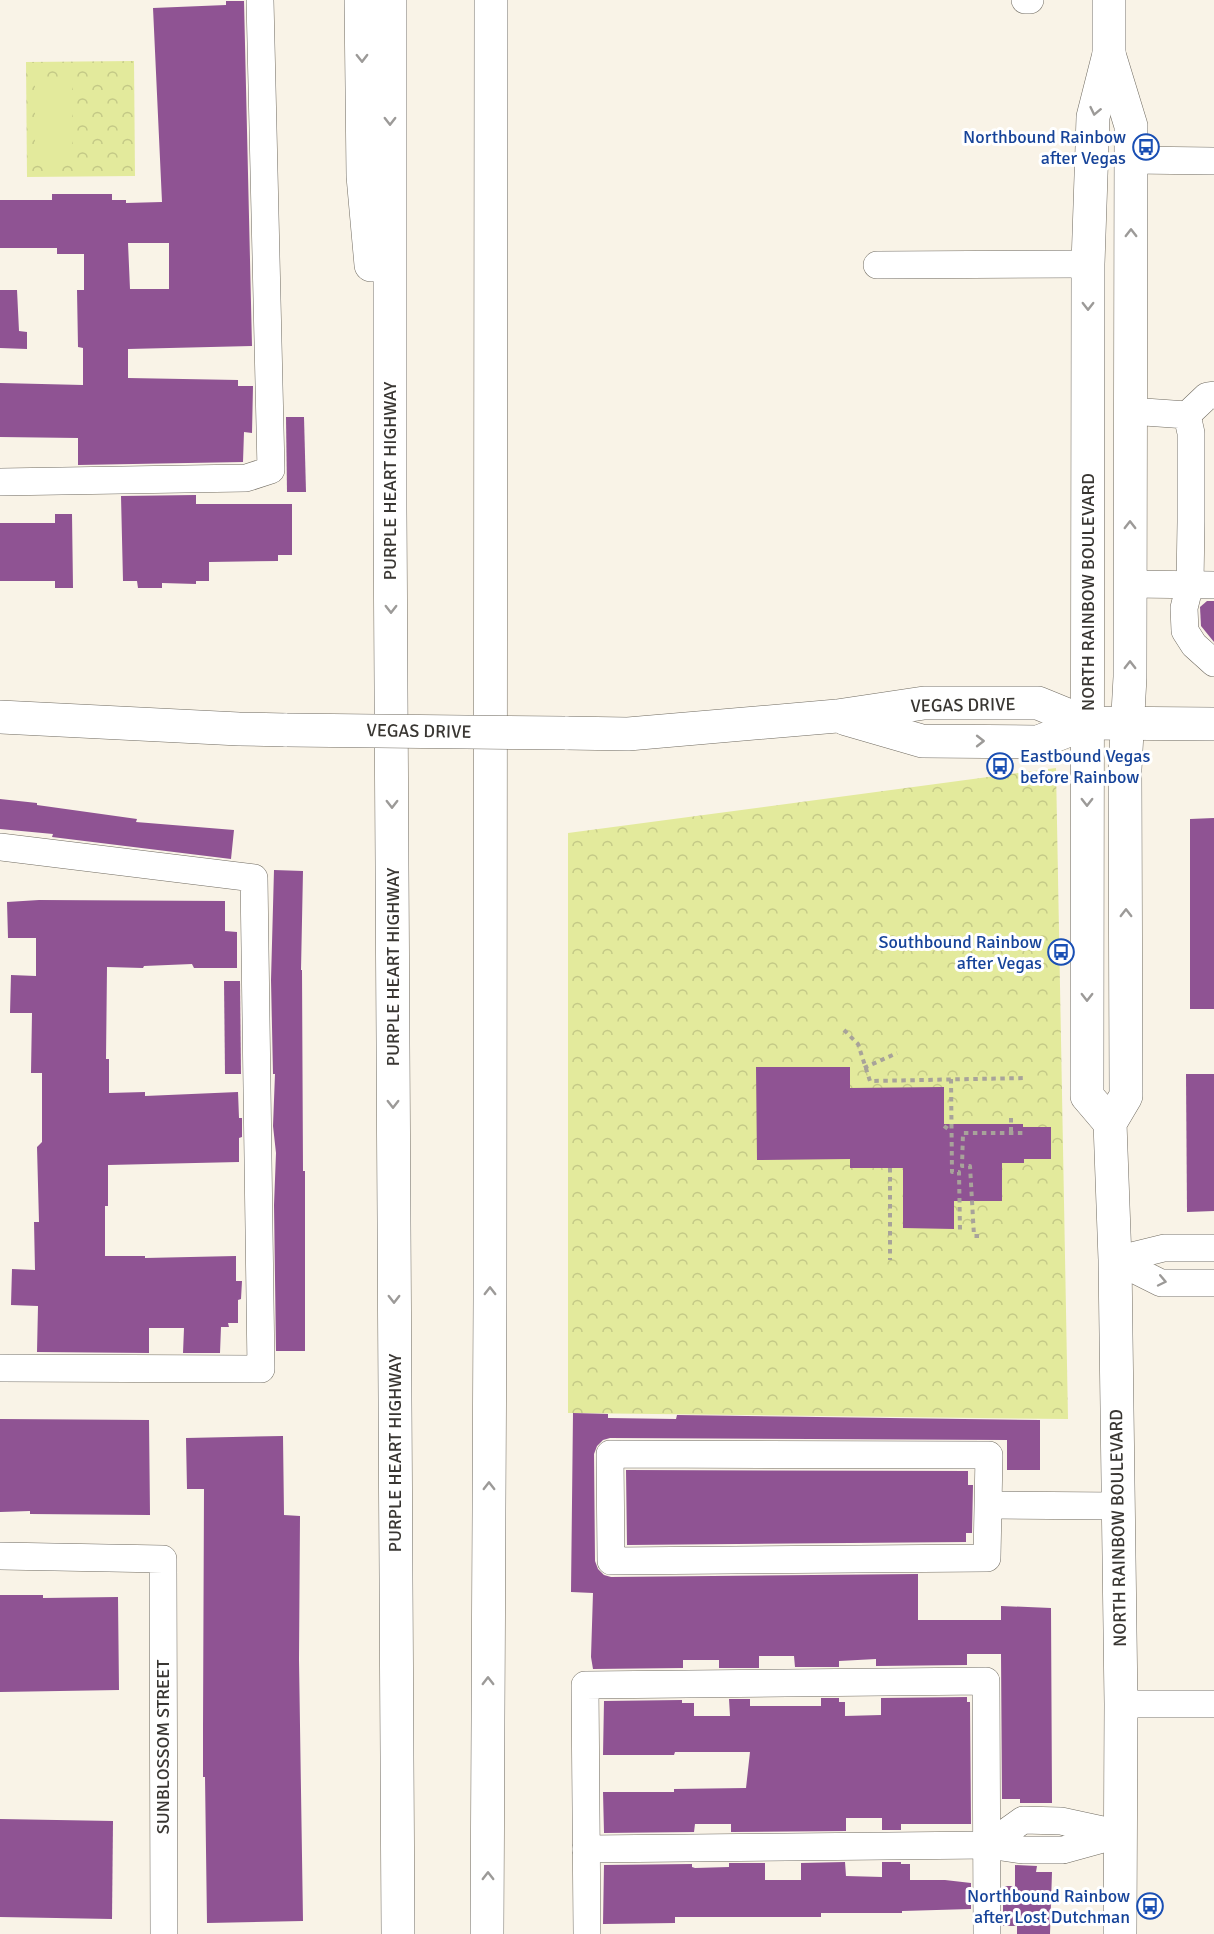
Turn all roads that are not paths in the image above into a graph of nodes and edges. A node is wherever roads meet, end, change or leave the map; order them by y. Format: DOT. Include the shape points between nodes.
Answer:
graph roads {
  1 [pos="260,0"];
  2 [pos="361,0"];
  3 [pos="390,0"];
  4 [pos="491,0"];
  5 [pos="1024,0"];
  6 [pos="1030,0"];
  7 [pos="1109,0"];
  8 [pos="1109,54"];
  9 [pos="1131,160"];
  10 [pos="1214,161"];
  11 [pos="1089,264"];
  12 [pos="877,266"];
  13 [pos="1214,394"];
  14 [pos="1130,411"];
  15 [pos="1187,415"];
  16 [pos="0,482"];
  17 [pos="390,509"];
  18 [pos="1130,584"];
  19 [pos="1202,585"];
  20 [pos="1214,663"];
  21 [pos="0,717"];
  22 [pos="1087,723"];
  23 [pos="1128,723"];
  24 [pos="1214,724"];
  25 [pos="0,847"];
  26 [pos="1110,1123"];
  27 [pos="1214,1248"];
  28 [pos="1115,1260"];
  29 [pos="1214,1283"];
  30 [pos="0,1368"];
  31 [pos="989,1505"];
  32 [pos="1118,1506"];
  33 [pos="0,1556"];
  34 [pos="1121,1704"];
  35 [pos="1214,1704"];
  36 [pos="1121,1834"];
  37 [pos="988,1845"];
  38 [pos="586,1849"];
  39 [pos="164,1934"];
  40 [pos="398,1934"];
  41 [pos="487,1934"];
  42 [pos="587,1934"];
  43 [pos="987,1934"];
  44 [pos="1120,1934"];
  1 -- 16 [label="street" via="271,470 246,478"];
  2 -- 17 [label="main road, one-way" via="363,176"];
  3 -- 17 [label="main road, PURPLE HEART HIGHWAY, one-way"];
  41 -- 4 [label="main road, one-way"];
  5 -- 6 [label="street"];
  7 -- 8 [label="main road, NORTH RAINBOW BOULEVARD"];
  8 -- 9 [label="main road, NORTH RAINBOW BOULEVARD" via="1131,126"];
  8 -- 11 [label="main road, NORTH RAINBOW BOULEVARD, one-way" via="1093,117"];
  9 -- 10 [label="street"];
  14 -- 9 [label="main road, NORTH RAINBOW BOULEVARD, one-way"];
  11 -- 12 [label="street"];
  11 -- 22 [label="main road, NORTH RAINBOW BOULEVARD, one-way"];
  13 -- 15 [label="street"];
  14 -- 15 [label="street"];
  18 -- 14 [label="main road, NORTH RAINBOW BOULEVARD, one-way"];
  15 -- 19 [label="street"];
  17 -- 40 [label="main road, PURPLE HEART HIGHWAY, one-way"];
  18 -- 19 [label="street"];
  23 -- 18 [label="main road, NORTH RAINBOW BOULEVARD, one-way"];
  19 -- 20 [label="street" via="1184,608 1185,631"];
  21 -- 22 [label="main road, VEGAS DRIVE, bridge" via="227,729 628,734 837,716 922,741 1038,742"];
  22 -- 23 [label="main road, VEGAS DRIVE"];
  22 -- 26 [label="main road, NORTH RAINBOW BOULEVARD, one-way" via="1087,1096"];
  23 -- 24 [label="main road, VEGAS DRIVE"];
  26 -- 23 [label="main road, NORTH RAINBOW BOULEVARD, one-way" via="1126,1096"];
  25 -- 30 [label="street" via="254,878 261,1369"];
  26 -- 28 [label="main road, NORTH RAINBOW BOULEVARD"];
  27 -- 28 [label="street" via="1164,1248"];
  28 -- 29 [label="street, one-way" via="1161,1283"];
  28 -- 32 [label="main road, NORTH RAINBOW BOULEVARD"];
  31 -- 31 [label="street" via="989,1455 610,1454 611,1561 987,1558"];
  31 -- 32 [label="street"];
  32 -- 34 [label="main road, NORTH RAINBOW BOULEVARD"];
  33 -- 39 [label="street, SUNBLOSSOM STREET" via="163,1559"];
  34 -- 35 [label="street"];
  34 -- 36 [label="main road, NORTH RAINBOW BOULEVARD"];
  36 -- 37 [label="street" via="1063,1850"];
  36 -- 44 [label="main road, NORTH RAINBOW BOULEVARD"];
  37 -- 38 [label="street"];
  37 -- 38 [label="street" via="986,1681 585,1685"];
  37 -- 43 [label="street"];
  38 -- 42 [label="street"];
}
